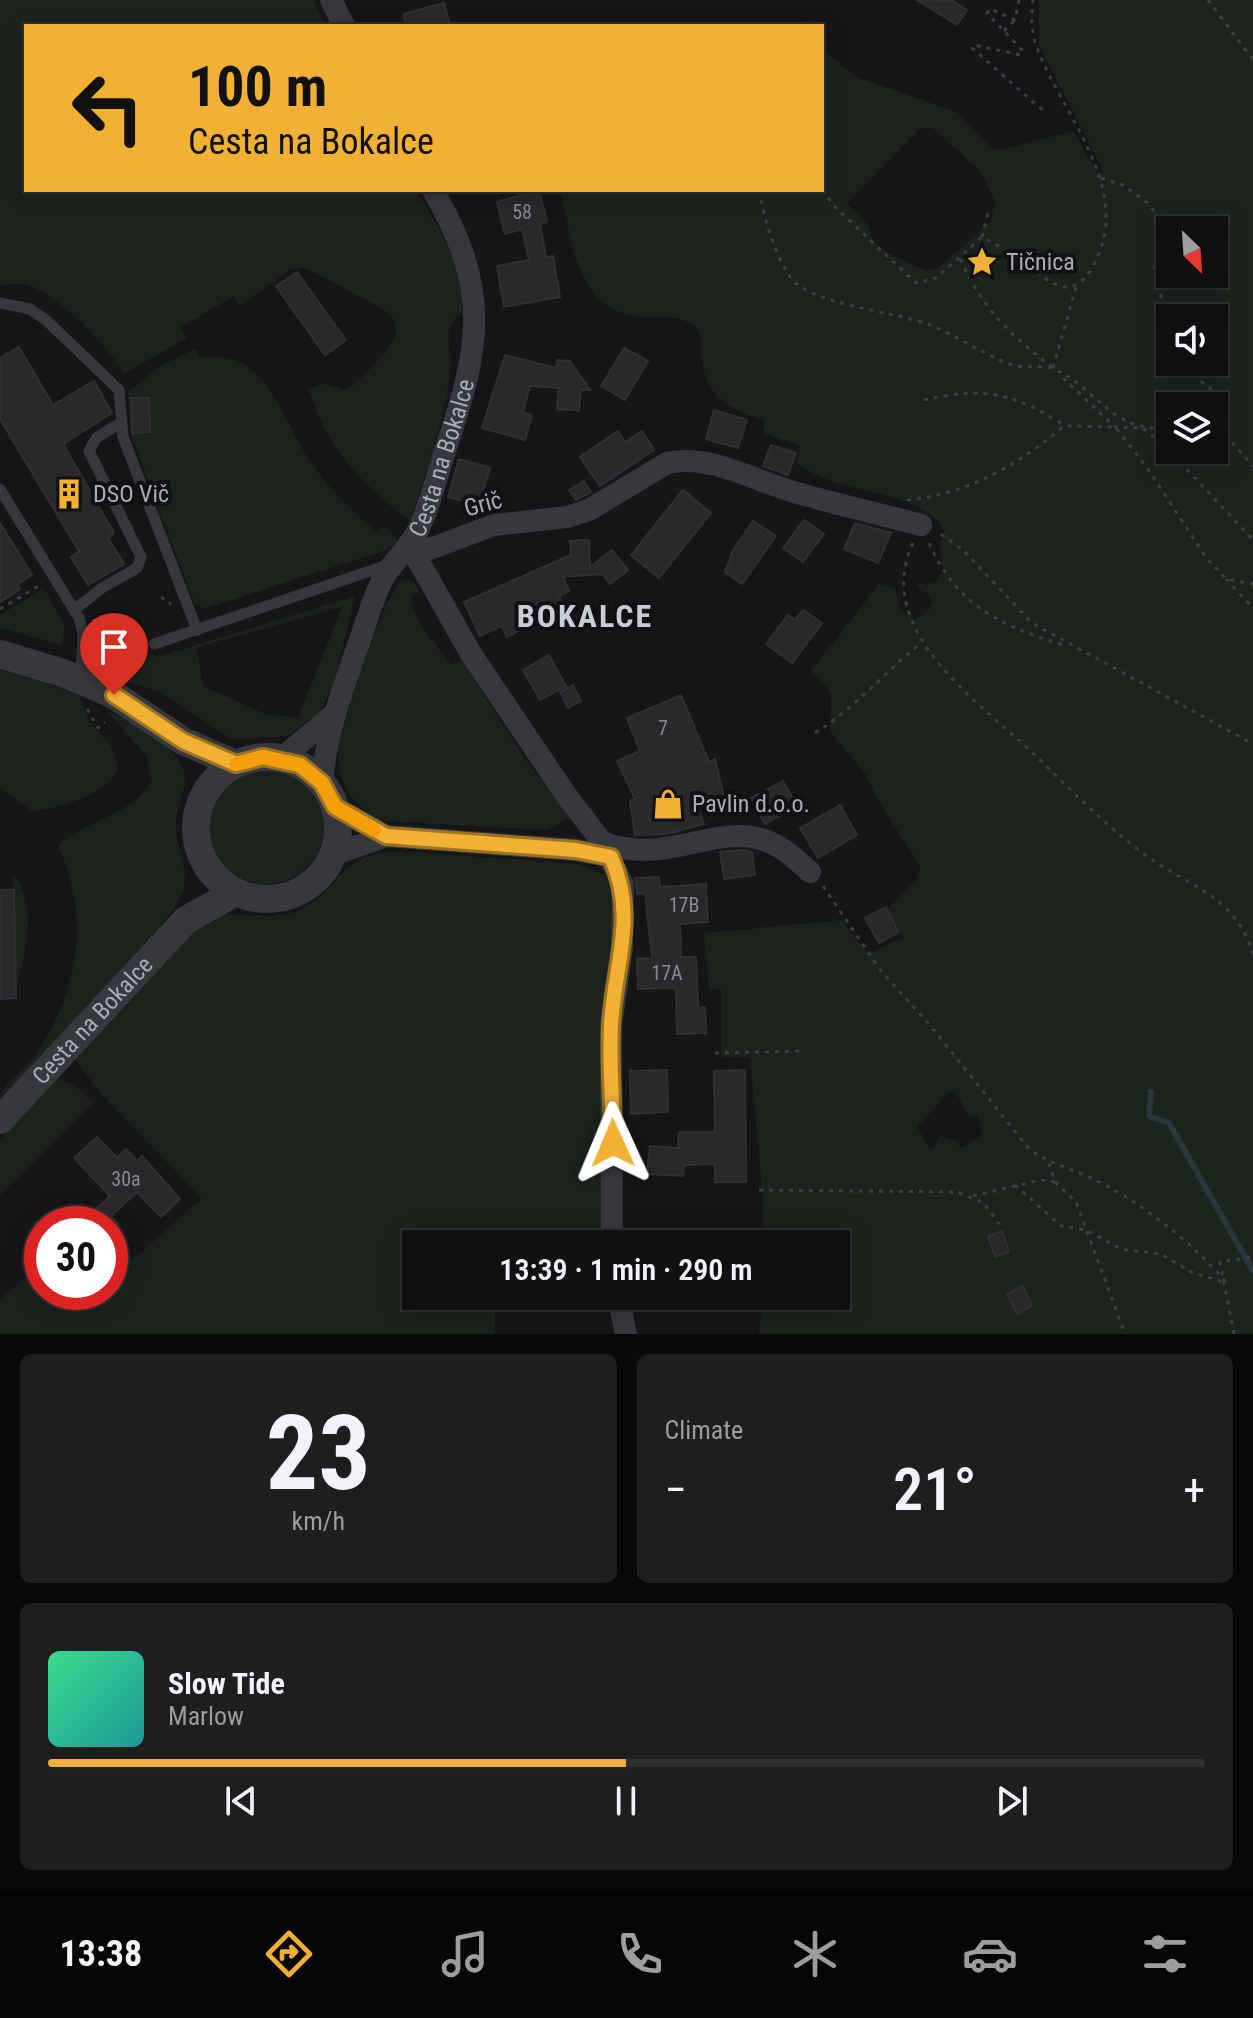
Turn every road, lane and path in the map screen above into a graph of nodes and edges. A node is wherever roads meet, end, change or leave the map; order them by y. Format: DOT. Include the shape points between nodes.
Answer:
graph roads {
  1 [pos="331,0"];
  2 [pos="1019,0"];
  3 [pos="1033,0"];
  4 [pos="1208,0"];
  5 [pos="1015,20"];
  6 [pos="343,24"];
  7 [pos="1004,31"];
  8 [pos="1253,60"];
  9 [pos="1047,114"];
  10 [pos="1101,178"];
  11 [pos="434,192"];
  12 [pos="760,192"];
  13 [pos="824,192"];
  14 [pos="988,212"];
  15 [pos="982,237"];
  16 [pos="960,258"];
  17 [pos="1077,285"];
  18 [pos="0,303"];
  19 [pos="1161,304"];
  20 [pos="1053,368"];
  21 [pos="1195,376"];
  22 [pos="924,400"];
  23 [pos="119,424"];
  24 [pos="1064,426"];
  25 [pos="1115,427"];
  26 [pos="1143,428"];
  27 [pos="1156,428"];
  28 [pos="1228,440"];
  29 [pos="1231,441"];
  30 [pos="1253,466"];
  31 [pos="0,489"];
  32 [pos="896,500"];
  33 [pos="921,525"];
  34 [pos="1253,540"];
  35 [pos="403,552"];
  36 [pos="53,576"];
  37 [pos="1226,579"];
  38 [pos="1253,584"];
  39 [pos="1253,608"];
  40 [pos="0,609"];
  41 [pos="74,610"];
  42 [pos="197,630"];
  43 [pos="923,642"];
  44 [pos="154,644"];
  45 [pos="1072,647"];
  46 [pos="0,654"];
  47 [pos="81,680"];
  48 [pos="332,716"];
  49 [pos="815,733"];
  50 [pos="183,741"];
  51 [pos="1253,743"];
  52 [pos="282,758"];
  53 [pos="236,764"];
  54 [pos="204,795"];
  55 [pos="328,795"];
  56 [pos="386,836"];
  57 [pos="607,850"];
  58 [pos="332,855"];
  59 [pos="203,859"];
  60 [pos="810,872"];
  61 [pos="236,892"];
  62 [pos="186,920"];
  63 [pos="1253,954"];
  64 [pos="802,1051"];
  65 [pos="715,1053"];
  66 [pos="0,1120"];
  67 [pos="1049,1163"];
  68 [pos="1055,1182"];
  69 [pos="1015,1185"];
  70 [pos="759,1190"];
  71 [pos="971,1196"];
  72 [pos="999,1224"];
  73 [pos="612,1230"];
  74 [pos="1086,1230"];
  75 [pos="1253,1257"];
  76 [pos="1227,1283"];
  77 [pos="621,1310"];
  78 [pos="626,1334"];
  79 [pos="1125,1334"];
  80 [pos="1234,1334"];
  1 -- 6 [label="street"];
  2 -- 5 [label="path"];
  3 -- 10 [label="path" via="1038,52"];
  4 -- 8 [label="path"];
  5 -- 7 [label="path"];
  5 -- 7 [label="path" via="990,9 987,13"];
  7 -- 9 [label="path" via="1021,55 972,48"];
  10 -- 17 [label="path" via="1103,234 1092,269"];
  10 -- 19 [label="path" via="1123,185 1150,205 1160,220 1154,270"];
  11 -- 35 [label="street, Cesta na Bokalce" via="466,255 475,321 456,418 421,525"];
  12 -- 20 [label="path" via="768,229 785,270 799,286 914,319 1011,364"];
  13 -- 16 [label="path" via="916,283 936,278"];
  14 -- 15 [label="path"];
  15 -- 16 [label="path"];
  15 -- 17 [label="path" via="1059,286"];
  16 -- 20 [label="path" via="974,289 1006,331"];
  17 -- 20 [label="path"];
  18 -- 23 [label="lane" via="30,309 46,320 119,390"];
  20 -- 25 [label="path"];
  20 -- 26 [label="path"];
  21 -- 29 [label="path" via="1212,390"];
  22 -- 24 [label="path" via="1011,396"];
  23 -- 41 [label="lane" via="96,438 89,451 141,557 137,568"];
  23 -- 42 [label="lane"];
  24 -- 25 [label="path"];
  24 -- 32 [label="path" via="1035,452 998,472 930,498"];
  25 -- 26 [label="path"];
  25 -- 37 [label="path"];
  26 -- 27 [label="path"];
  26 -- 34 [label="path"];
  28 -- 29 [label="path"];
  29 -- 30 [label="path"];
  31 -- 36 [label="lane"];
  33 -- 35 [label="street, Grič" via="677,460 578,513 494,525 430,549"];
  33 -- 43 [label="path" via="904,569 904,589"];
  33 -- 45 [label="path" via="963,550 1032,623"];
  33 -- 45 [label="path" via="937,560 989,617"];
  35 -- 42 [label="lane" via="370,574"];
  35 -- 48 [label="street, Cesta na Bokalce" via="376,594"];
  35 -- 57 [label="street"];
  36 -- 40 [label="path"];
  36 -- 41 [label="lane"];
  37 -- 38 [label="path"];
  37 -- 39 [label="path"];
  41 -- 47 [label="lane" via="83,633"];
  42 -- 44 [label="lane"];
  43 -- 49 [label="path" via="845,715"];
  43 -- 63 [label="path" via="974,702 1083,802 1142,853 1220,899 1239,921"];
  45 -- 51 [label="path"];
  46 -- 47 [label="street"];
  47 -- 50 [label="street" via="128,703"];
  48 -- 52 [label="street"];
  48 -- 55 [label="street, Cesta na Bokalce"];
  50 -- 53 [label="street"];
  50 -- 54 [label="street"];
  52 -- 53 [label="street"];
  52 -- 55 [label="street" via="300,765"];
  53 -- 54 [label="street"];
  54 -- 59 [label="street, Cesta na Bokalce" via="195,832"];
  55 -- 56 [label="street"];
  55 -- 58 [label="street, Cesta na Bokalce" via="338,831"];
  56 -- 57 [label="street"];
  56 -- 58 [label="street"];
  57 -- 60 [label="street" via="664,850 743,836 785,850"];
  57 -- 73 [label="street" via="623,885 625,914 611,1026"];
  58 -- 61 [label="street" via="316,879 292,894 264,899"];
  59 -- 61 [label="street" via="217,879"];
  59 -- 62 [label="street, Cesta na Bokalce"];
  60 -- 67 [label="path" via="881,971 1030,1150"];
  61 -- 62 [label="street, Cesta na Bokalce"];
  62 -- 66 [label="street, Cesta na Bokalce"];
  64 -- 65 [label="path"];
  67 -- 68 [label="path"];
  67 -- 76 [label="path" via="1086,1176 1151,1215"];
  68 -- 69 [label="path"];
  68 -- 74 [label="path" via="1076,1202"];
  69 -- 71 [label="path"];
  69 -- 74 [label="path" via="1061,1226"];
  70 -- 71 [label="path"];
  71 -- 72 [label="path" via="984,1203"];
  74 -- 76 [label="path" via="1121,1249 1161,1254 1191,1272"];
  74 -- 79 [label="path"];
  75 -- 76 [label="path" via="1220,1262"];
  76 -- 80 [label="path"];
  77 -- 78 [label="street"];
}
